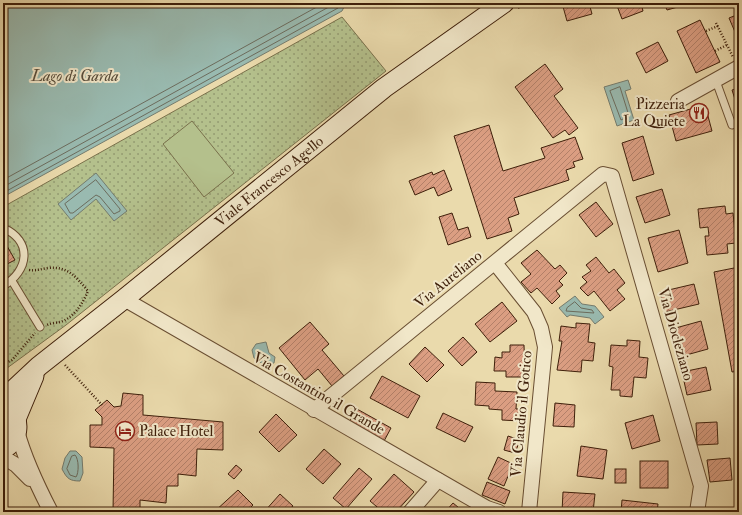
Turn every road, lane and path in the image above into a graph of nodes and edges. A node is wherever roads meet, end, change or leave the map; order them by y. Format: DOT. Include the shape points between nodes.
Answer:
graph roads {
  1 [pos="525,3"];
  2 [pos="508,7"];
  3 [pos="706,31"];
  4 [pos="727,45"];
  5 [pos="715,51"];
  6 [pos="739,68"];
  7 [pos="716,81"];
  8 [pos="678,101"];
  9 [pos="732,125"];
  10 [pos="603,174"];
  11 [pos="3,228"];
  12 [pos="495,263"];
  13 [pos="22,269"];
  14 [pos="6,284"];
  15 [pos="124,300"];
  16 [pos="40,327"];
  17 [pos="62,362"];
  18 [pos="3,364"];
  19 [pos="39,366"];
  20 [pos="3,397"];
  21 [pos="3,403"];
  22 [pos="102,405"];
  23 [pos="314,410"];
  24 [pos="17,425"];
  25 [pos="3,449"];
  26 [pos="3,457"];
  27 [pos="438,480"];
  28 [pos="37,487"];
  29 [pos="51,512"];
  30 [pos="410,512"];
  31 [pos="499,512"];
  32 [pos="529,512"];
  33 [pos="697,512"];
  1 -- 2 [label="path"];
  2 -- 15 [label="main road, Viale Francesco Agello" via="384,88"];
  3 -- 4 [label="path" via="717,25"];
  4 -- 5 [label="path"];
  4 -- 6 [label="path"];
  6 -- 7 [label="street"];
  7 -- 8 [label="street"];
  7 -- 9 [label="lane"];
  10 -- 12 [label="street, Via Aureliano"];
  10 -- 33 [label="street, Via Diocleziano" via="612,176 666,357 701,486"];
  11 -- 13 [label="lane" via="18,237 24,253"];
  12 -- 23 [label="street, Via Aureliano"];
  12 -- 32 [label="street, Via Claudio il Gotico" via="534,312 545,347"];
  13 -- 14 [label="lane"];
  13 -- 16 [label="path" via="63,268 71,272 88,291 82,305 61,322"];
  14 -- 16 [label="lane"];
  15 -- 19 [label="main road, Viale Francesco Agello"];
  15 -- 23 [label="street, Via Costantino il Grande"];
  16 -- 18 [label="path" via="12,360"];
  17 -- 22 [label="path"];
  19 -- 20 [label="main road, Viale Francesco Agello"];
  19 -- 24 [label="main road, Viale Francesco Agello" via="26,393"];
  21 -- 24 [label="main road" via="11,409"];
  23 -- 27 [label="street, Via Costantino il Grande"];
  24 -- 25 [label="main road, Viale Francesco Agello" via="12,442"];
  24 -- 28 [label="street" via="24,458"];
  26 -- 28 [label="street" via="16,465"];
  27 -- 30 [label="street"];
  27 -- 31 [label="street, Via Costantino il Grande" via="487,508"];
  28 -- 29 [label="street"];
}
